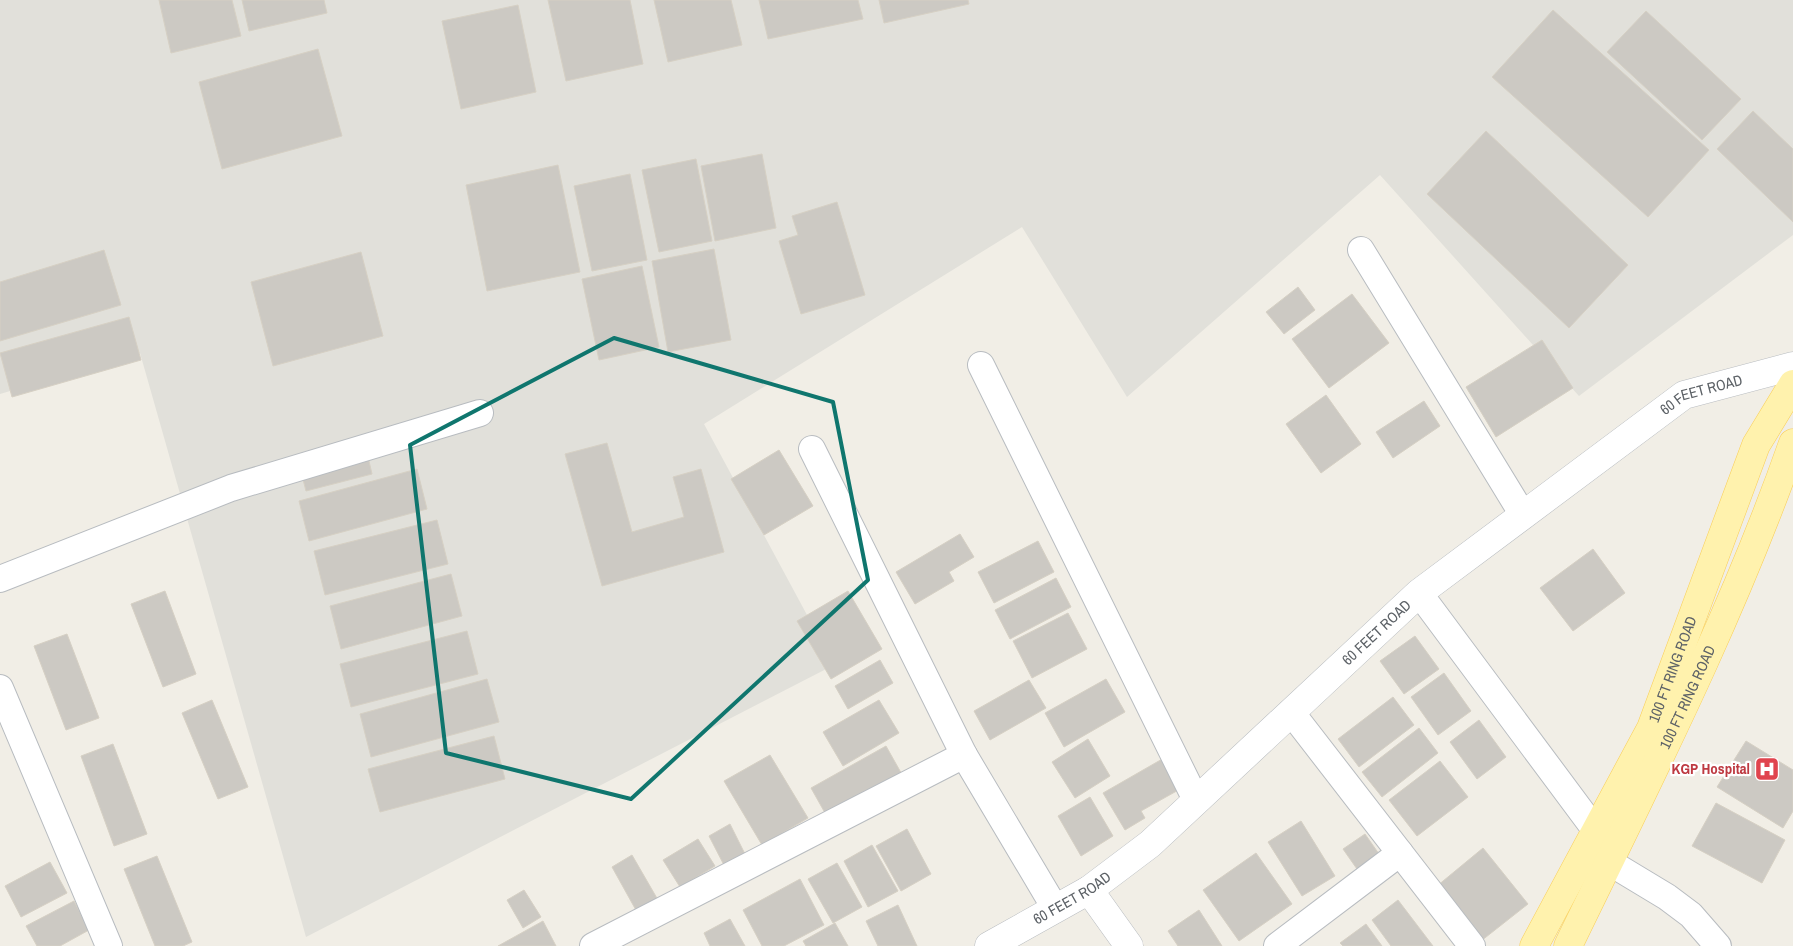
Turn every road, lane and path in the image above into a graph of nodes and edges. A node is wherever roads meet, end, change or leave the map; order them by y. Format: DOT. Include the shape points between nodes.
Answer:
graph roads {
  1 [pos="1361,250"];
  2 [pos="981,364"];
  3 [pos="1793,366"];
  4 [pos="1793,384"];
  5 [pos="480,413"];
  6 [pos="1793,443"];
  7 [pos="812,449"];
  8 [pos="1523,515"];
  9 [pos="0,579"];
  10 [pos="1419,593"];
  11 [pos="0,688"];
  12 [pos="1290,712"];
  13 [pos="964,755"];
  14 [pos="1196,800"];
  15 [pos="1596,831"];
  16 [pos="1400,854"];
  17 [pos="1609,862"];
  18 [pos="1089,890"];
  19 [pos="1055,908"];
  20 [pos="993,945"];
  21 [pos="110,946"];
  22 [pos="593,946"];
  23 [pos="1129,946"];
  24 [pos="1277,946"];
  25 [pos="1472,946"];
  26 [pos="1534,946"];
  27 [pos="1568,946"];
  28 [pos="1718,946"];
  1 -- 8 [label="street"];
  2 -- 14 [label="street"];
  3 -- 8 [label="street, 60 FEET ROAD" via="1684,395"];
  4 -- 15 [label="main road, 100 FT RING ROAD" via="1756,445 1651,728"];
  5 -- 9 [label="street" via="231,488"];
  6 -- 17 [label="main road, 100 FT RING ROAD" via="1769,512 1677,722"];
  7 -- 13 [label="street"];
  8 -- 10 [label="street, 60 FEET ROAD"];
  10 -- 12 [label="street, 60 FEET ROAD"];
  10 -- 15 [label="street"];
  11 -- 21 [label="street"];
  12 -- 14 [label="street, 60 FEET ROAD"];
  12 -- 16 [label="street"];
  13 -- 19 [label="street"];
  13 -- 22 [label="street"];
  14 -- 18 [label="street, 60 FEET ROAD" via="1150,844"];
  15 -- 26 [label="main road, 100 FT RING ROAD"];
  16 -- 24 [label="street"];
  16 -- 25 [label="street"];
  17 -- 27 [label="main road, 100 FT RING ROAD"];
  17 -- 28 [label="street" via="1691,916"];
  18 -- 19 [label="street, 60 FEET ROAD"];
  18 -- 23 [label="street"];
  19 -- 20 [label="street, 60 FEET ROAD"];
}
